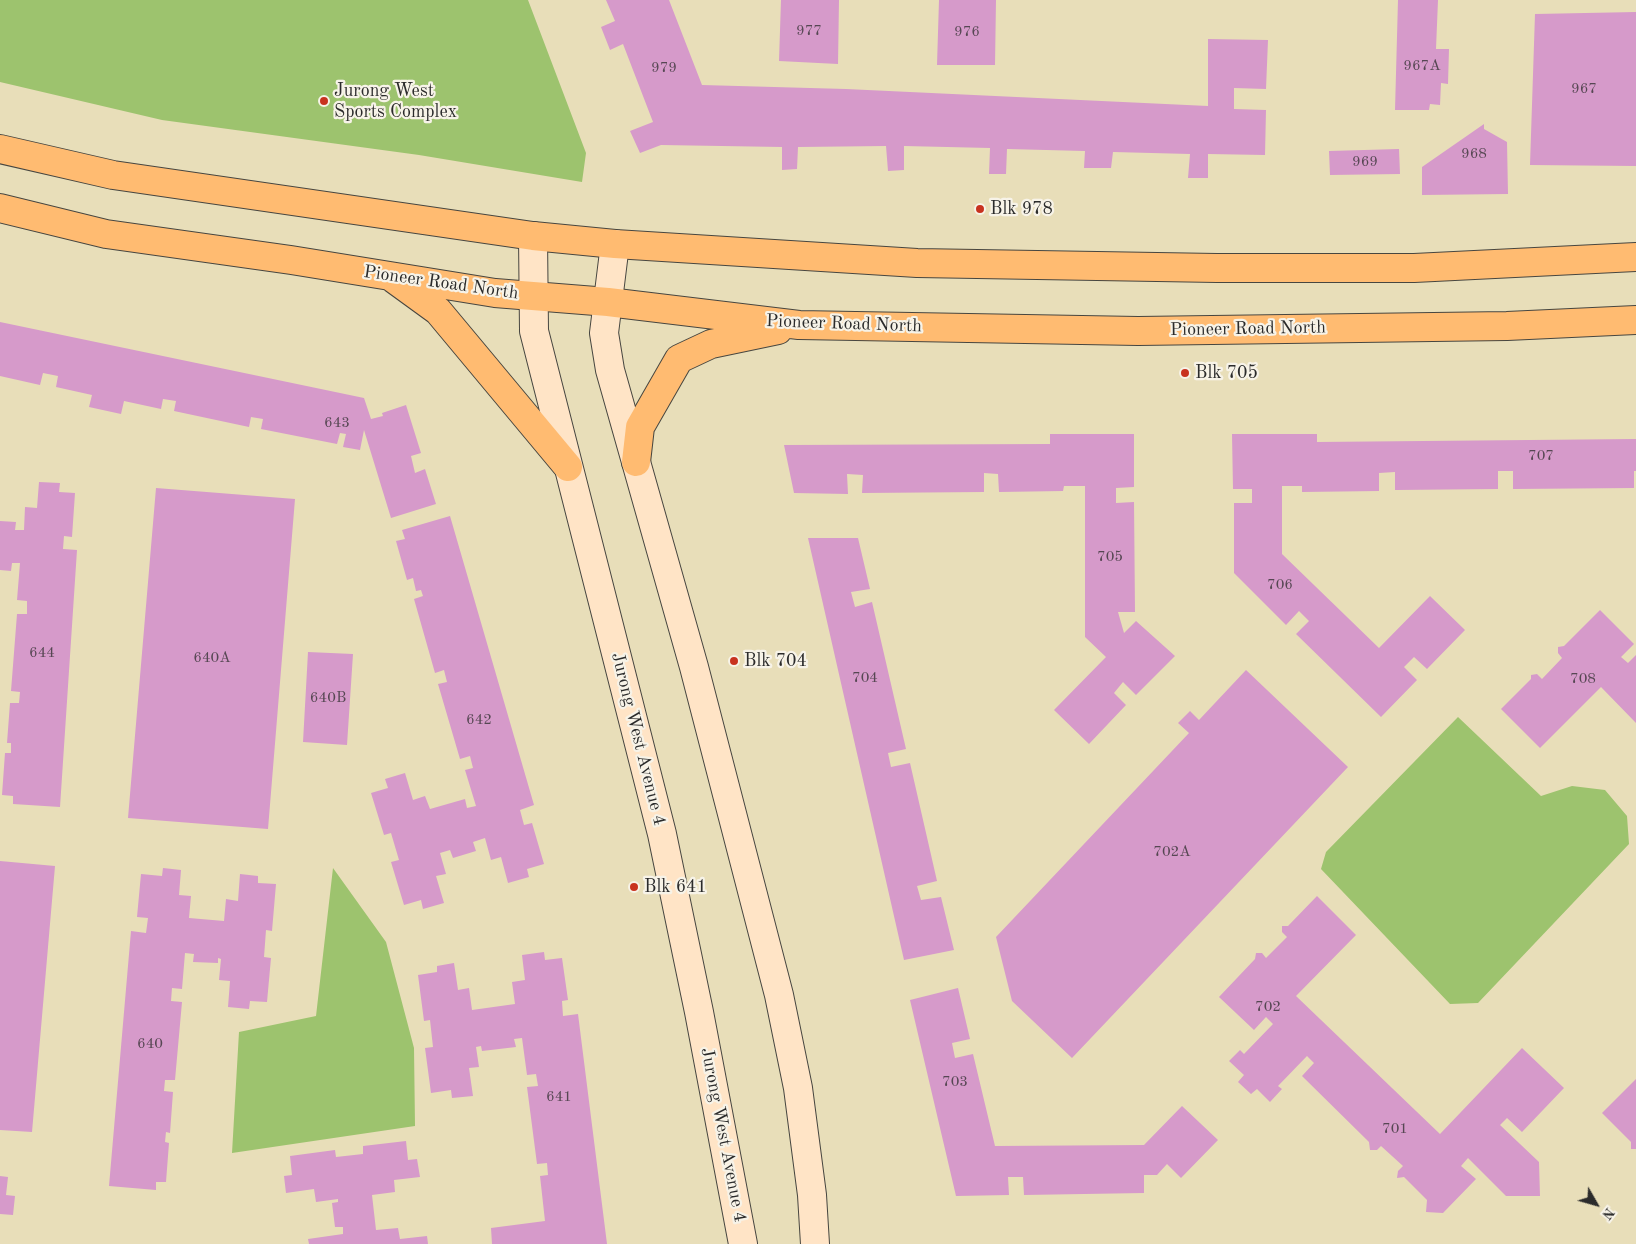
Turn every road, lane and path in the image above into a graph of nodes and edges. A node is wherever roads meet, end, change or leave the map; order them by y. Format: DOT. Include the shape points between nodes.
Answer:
graph roads {
  1 [pos="0,149"];
  2 [pos="0,208"];
  3 [pos="533,236"];
  4 [pos="615,244"];
  5 [pos="1636,257"];
  6 [pos="391,276"];
  7 [pos="534,296"];
  8 [pos="608,302"];
  9 [pos="1636,320"];
  10 [pos="799,325"];
  11 [pos="636,462"];
  12 [pos="568,467"];
  13 [pos="812,1195"];
  14 [pos="743,1244"];
  15 [pos="815,1244"];
  16 [pos="835,1244"];
  1 -- 3 [label="main road" via="113,174"];
  2 -- 6 [label="main road, Pioneer Road North" via="106,234"];
  3 -- 4 [label="main road"];
  3 -- 7 [label="main road, Jurong West Avenue 4"];
  4 -- 5 [label="main road" via="918,263 1207,268 1414,268"];
  4 -- 8 [label="main road"];
  6 -- 7 [label="main road, Pioneer Road North"];
  6 -- 12 [label="main road" via="438,311"];
  7 -- 8 [label="main road, Pioneer Road North"];
  7 -- 12 [label="main road, Jurong West Avenue 4" via="534,331"];
  8 -- 10 [label="main road, Pioneer Road North"];
  8 -- 11 [label="main road" via="604,333 610,370"];
  9 -- 10 [label="main road, Pioneer Road North" via="1507,326 1138,331"];
  10 -- 11 [label="main road" via="711,344 679,359 640,427"];
  11 -- 13 [label="main road" via="689,648 779,995 798,1088"];
  12 -- 14 [label="main road, Jurong West Avenue 4" via="662,834"];
  13 -- 15 [label="main road"];
  13 -- 16 [label="main road"];
}
